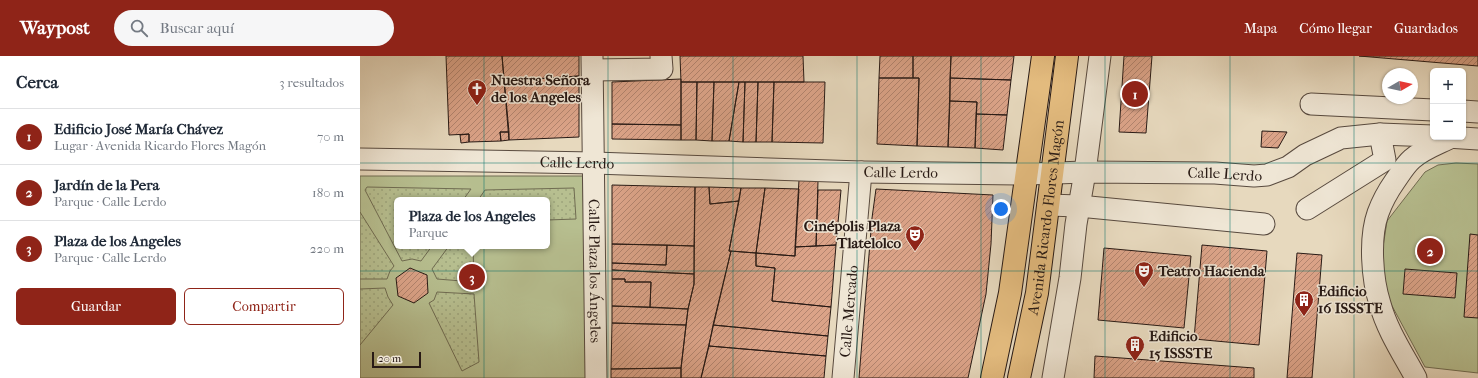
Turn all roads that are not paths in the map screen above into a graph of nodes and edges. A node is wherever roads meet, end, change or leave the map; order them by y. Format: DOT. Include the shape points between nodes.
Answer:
graph roads {
  1 [pos="661,56"];
  2 [pos="1043,56"];
  3 [pos="1067,56"];
  4 [pos="1100,56"];
  5 [pos="593,63"];
  6 [pos="1311,104"];
  7 [pos="1430,110"];
  8 [pos="1466,112"];
  9 [pos="1478,112"];
  10 [pos="1380,134"];
  11 [pos="1430,136"];
  12 [pos="1466,138"];
  13 [pos="1478,139"];
  14 [pos="1446,140"];
  15 [pos="360,159"];
  16 [pos="594,164"];
  17 [pos="861,172"];
  18 [pos="1084,172"];
  19 [pos="1052,173"];
  20 [pos="1027,174"];
  21 [pos="1048,205"];
  22 [pos="1079,206"];
  23 [pos="1307,209"];
  24 [pos="1264,224"];
  25 [pos="596,378"];
  26 [pos="843,378"];
  27 [pos="992,378"];
  28 [pos="1019,378"];
  29 [pos="1053,378"];
  30 [pos="1416,378"];
  1 -- 5 [label="street" via="662,69"];
  2 -- 20 [label="main road, Avenida Ricardo Flores Magón"];
  3 -- 19 [label="main road, Avenida Ricardo Flores Magón"];
  4 -- 18 [label="street"];
  5 -- 16 [label="street, Calle Plaza los Ángeles"];
  6 -- 7 [label="street"];
  8 -- 9 [label="street"];
  10 -- 11 [label="street, Calle Lerdo"];
  10 -- 18 [label="street, Calle Lerdo" via="1341,138 1305,155 1288,167 1267,175"];
  10 -- 23 [label="street" via="1385,160"];
  12 -- 13 [label="street"];
  14 -- 30 [label="street" via="1426,149 1401,172 1385,198 1374,231 1374,277 1380,305"];
  15 -- 16 [label="street, Calle Lerdo"];
  16 -- 17 [label="street, Calle Lerdo"];
  16 -- 25 [label="street, Calle Plaza los Ángeles"];
  17 -- 20 [label="street, Calle Lerdo"];
  17 -- 26 [label="street, Calle Mercado"];
  18 -- 19 [label="street, Calle Lerdo"];
  18 -- 22 [label="street"];
  19 -- 20 [label="street, Calle Lerdo"];
  19 -- 21 [label="main road, Avenida Ricardo Flores Magón"];
  20 -- 27 [label="main road, Avenida Ricardo Flores Magón" via="1010,293"];
  21 -- 22 [label="street"];
  21 -- 28 [label="main road, Avenida Ricardo Flores Magón" via="1037,293"];
  22 -- 24 [label="street"];
  22 -- 29 [label="street"];
}
